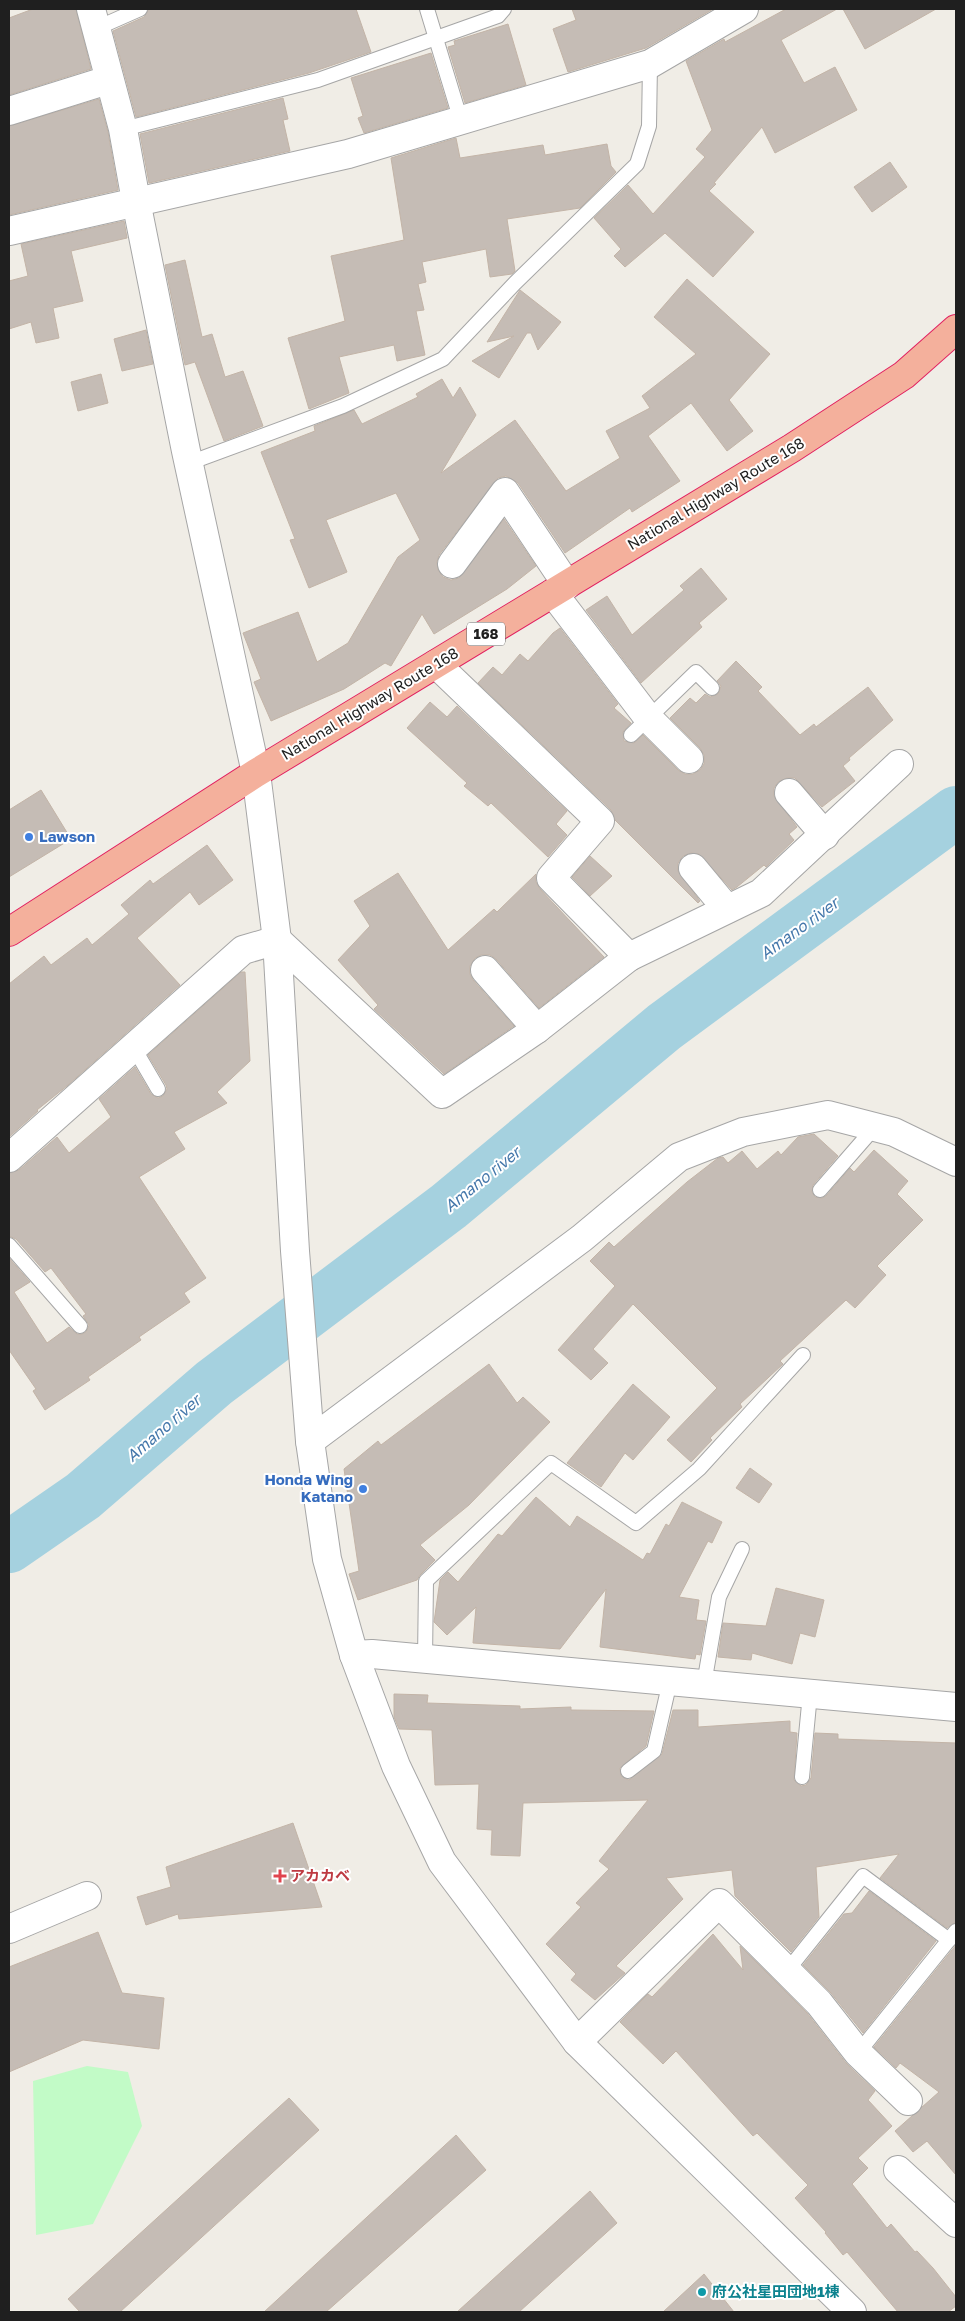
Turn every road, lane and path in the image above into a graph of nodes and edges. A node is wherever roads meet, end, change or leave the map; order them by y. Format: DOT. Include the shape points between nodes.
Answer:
graph roads {
  1 [pos="140,9"];
  2 [pos="427,9"];
  3 [pos="504,9"];
  4 [pos="744,9"];
  5 [pos="94,18"];
  6 [pos="437,38"];
  7 [pos="650,64"];
  8 [pos="108,80"];
  9 [pos="9,111"];
  10 [pos="460,121"];
  11 [pos="123,129"];
  12 [pos="136,201"];
  13 [pos="9,231"];
  14 [pos="956,329"];
  15 [pos="189,463"];
  16 [pos="452,564"];
  17 [pos="560,589"];
  18 [pos="436,664"];
  19 [pos="712,688"];
  20 [pos="640,727"];
  21 [pos="688,759"];
  22 [pos="899,764"];
  23 [pos="256,774"];
  24 [pos="789,793"];
  25 [pos="825,835"];
  26 [pos="693,868"];
  27 [pos="727,908"];
  28 [pos="9,932"];
  29 [pos="277,940"];
  30 [pos="629,957"];
  31 [pos="485,970"];
  32 [pos="536,1029"];
  33 [pos="134,1048"];
  34 [pos="158,1089"];
  35 [pos="874,1128"];
  36 [pos="9,1158"];
  37 [pos="956,1162"];
  38 [pos="820,1190"];
  39 [pos="9,1245"];
  40 [pos="80,1326"];
  41 [pos="803,1355"];
  42 [pos="309,1431"];
  43 [pos="742,1549"];
  44 [pos="354,1655"];
  45 [pos="425,1659"];
  46 [pos="670,1681"];
  47 [pos="704,1684"];
  48 [pos="810,1694"];
  49 [pos="956,1707"];
  50 [pos="628,1771"];
  51 [pos="802,1777"];
  52 [pos="87,1896"];
  53 [pos="9,1928"];
  54 [pos="953,1936"];
  55 [pos="787,1971"];
  56 [pos="577,2042"];
  57 [pos="858,2053"];
  58 [pos="908,2100"];
  59 [pos="898,2170"];
  60 [pos="956,2223"];
  61 [pos="852,2312"];
  1 -- 5 [label="lane"];
  2 -- 6 [label="lane"];
  3 -- 6 [label="lane" via="498,16"];
  4 -- 7 [label="street"];
  5 -- 8 [label="street"];
  6 -- 10 [label="lane"];
  6 -- 11 [label="lane" via="318,80"];
  7 -- 10 [label="street"];
  7 -- 15 [label="lane" via="650,126 637,164 443,359 343,406"];
  8 -- 9 [label="street"];
  8 -- 11 [label="street"];
  10 -- 12 [label="street" via="348,154"];
  11 -- 12 [label="street"];
  12 -- 13 [label="street"];
  12 -- 15 [label="street"];
  14 -- 17 [label="highway, National Highway Route 168 / 168" via="904,374 872,396"];
  15 -- 23 [label="street"];
  16 -- 17 [label="street" via="505,492"];
  17 -- 18 [label="highway, National Highway Route 168 / 168"];
  17 -- 20 [label="street"];
  18 -- 23 [label="highway, National Highway Route 168 / 168"];
  18 -- 30 [label="street" via="600,821 551,878"];
  19 -- 20 [label="lane" via="696,672"];
  20 -- 21 [label="street"];
  22 -- 25 [label="street"];
  23 -- 28 [label="highway, National Highway Route 168 / 168"];
  23 -- 29 [label="street"];
  24 -- 25 [label="street"];
  25 -- 27 [label="street" via="761,893"];
  26 -- 27 [label="street"];
  27 -- 30 [label="street"];
  29 -- 32 [label="street" via="442,1094"];
  29 -- 33 [label="street" via="243,950"];
  29 -- 42 [label="street"];
  30 -- 32 [label="street"];
  31 -- 32 [label="street"];
  33 -- 34 [label="lane"];
  33 -- 36 [label="street"];
  35 -- 37 [label="street" via="894,1132"];
  35 -- 38 [label="lane"];
  35 -- 42 [label="street" via="828,1115 743,1132 679,1158 582,1238"];
  39 -- 40 [label="lane"];
  41 -- 45 [label="lane" via="699,1469 636,1523 551,1463 426,1580"];
  42 -- 44 [label="street" via="327,1560"];
  43 -- 47 [label="lane" via="719,1597"];
  44 -- 45 [label="street"];
  44 -- 56 [label="street" via="396,1766 442,1862"];
  45 -- 46 [label="street"];
  46 -- 47 [label="street"];
  46 -- 50 [label="lane" via="654,1751"];
  47 -- 48 [label="street"];
  48 -- 49 [label="street"];
  48 -- 51 [label="lane"];
  52 -- 53 [label="street"];
  54 -- 55 [label="lane" via="863,1876"];
  54 -- 57 [label="lane"];
  55 -- 56 [label="street" via="719,1903"];
  55 -- 57 [label="street" via="819,2003"];
  56 -- 61 [label="street"];
  57 -- 58 [label="street"];
  59 -- 60 [label="street"];
}
